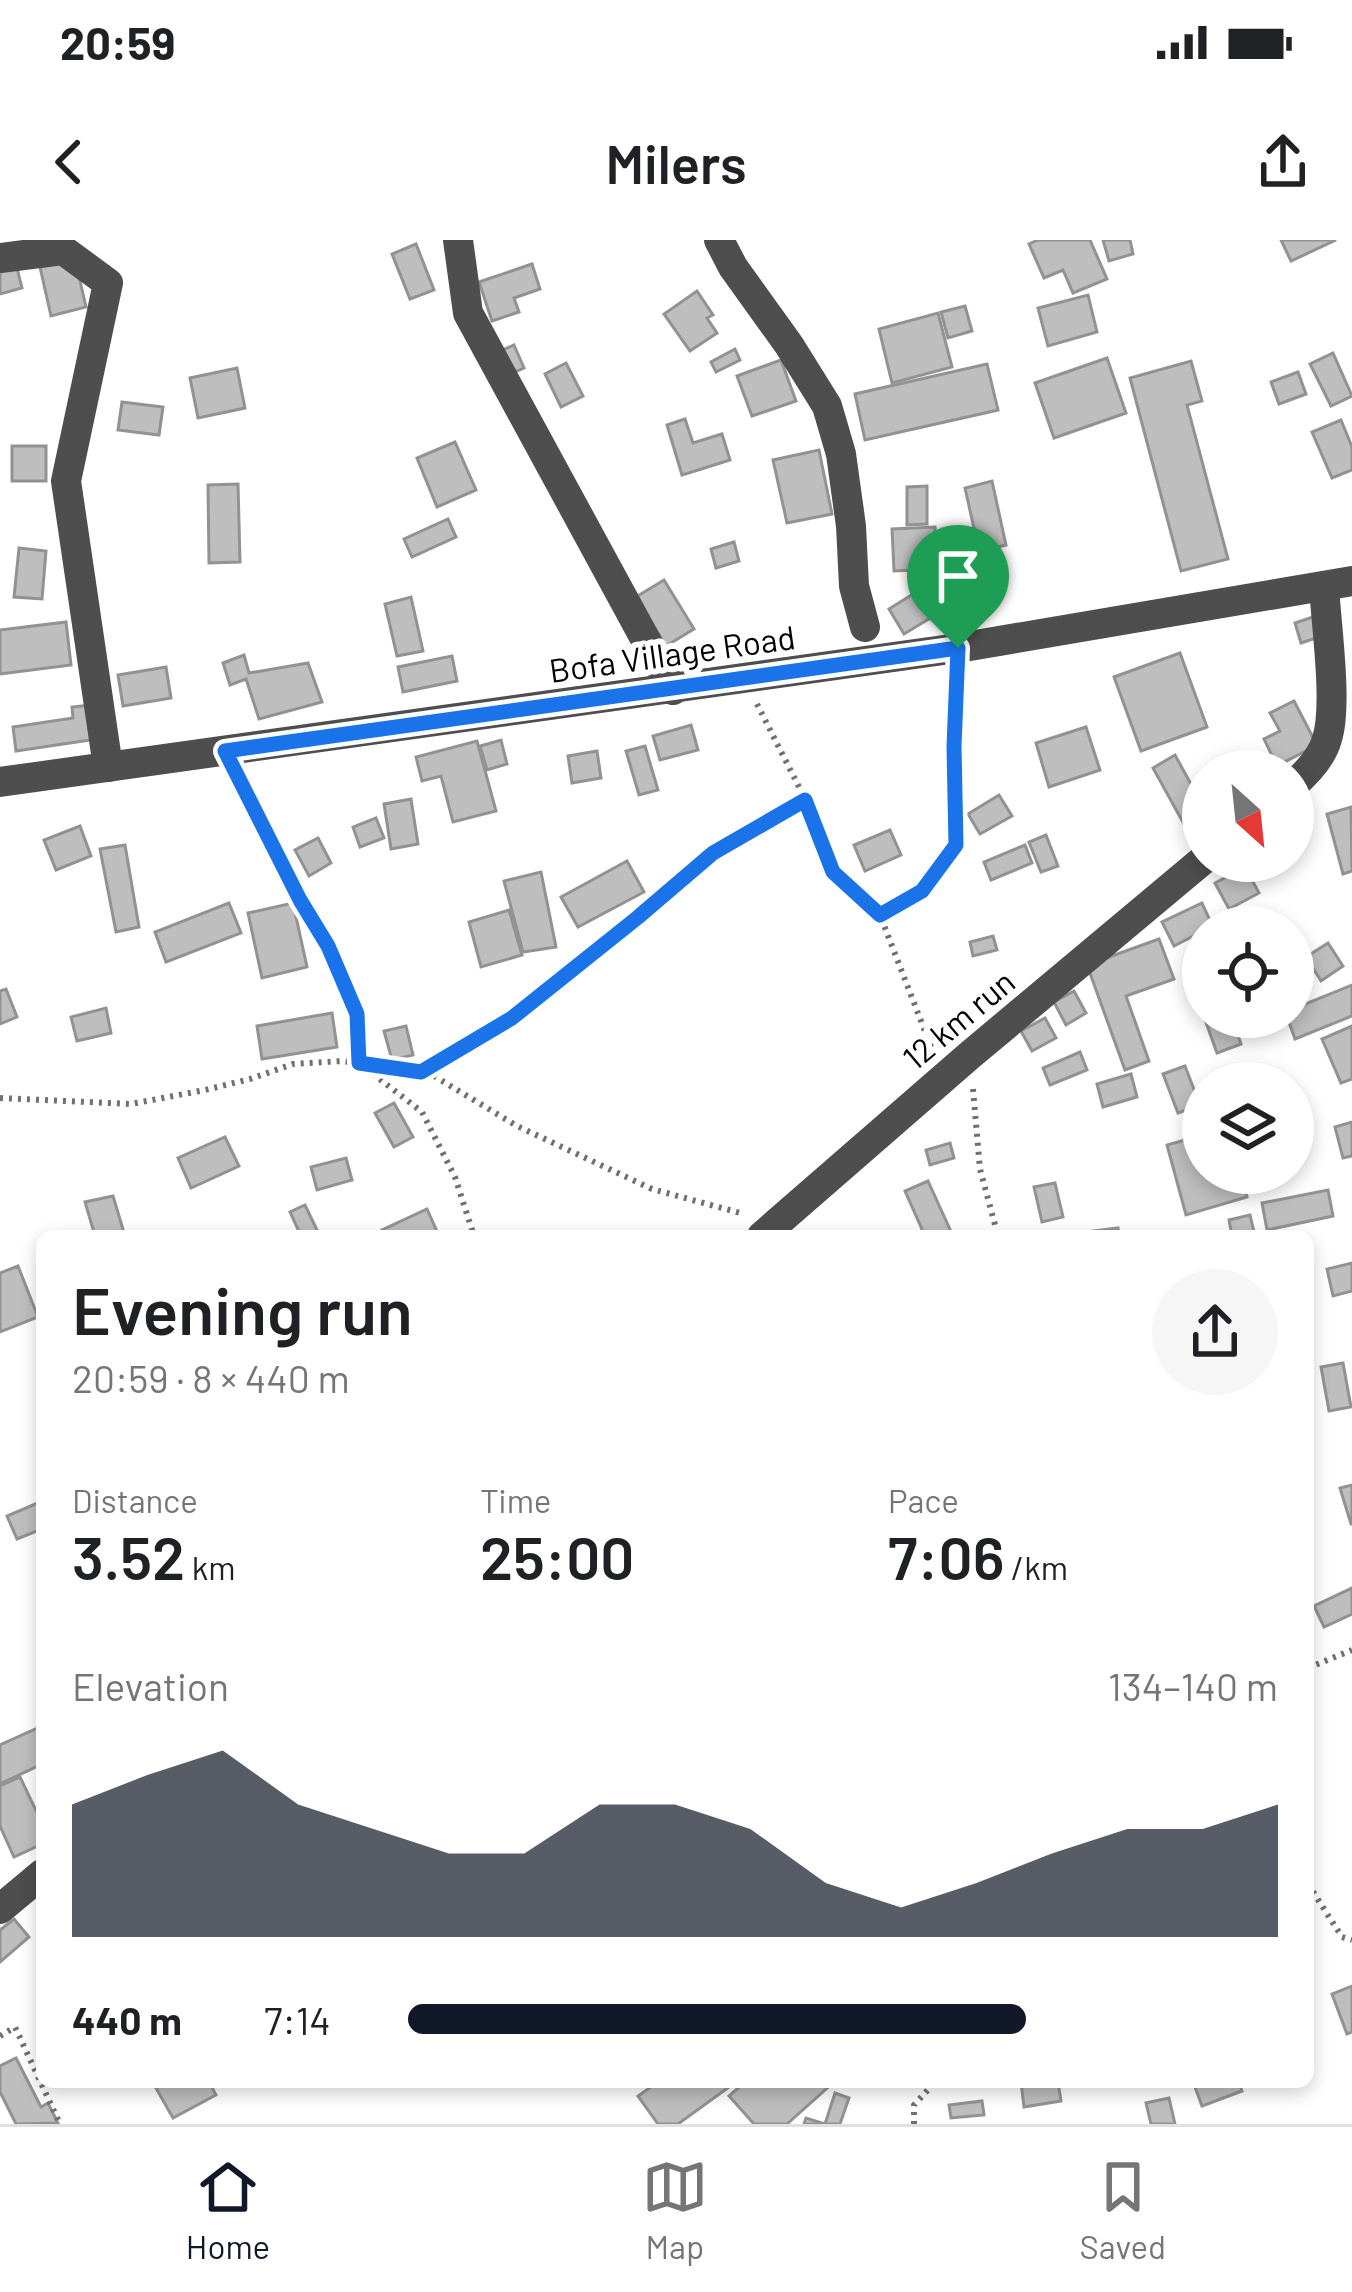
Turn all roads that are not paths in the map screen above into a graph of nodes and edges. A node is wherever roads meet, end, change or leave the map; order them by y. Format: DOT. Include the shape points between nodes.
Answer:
graph roads {
  1 [pos="458,240"];
  2 [pos="719,240"];
  3 [pos="0,258"];
  4 [pos="1338,584"];
  5 [pos="865,627"];
  6 [pos="673,690"];
  7 [pos="1314,763"];
  8 [pos="108,767"];
  9 [pos="0,782"];
  10 [pos="1182,878"];
  11 [pos="769,1230"];
  12 [pos="36,1879"];
  13 [pos="0,1909"];
  1 -- 6 [label="street" via="468,313"];
  2 -- 5 [label="street" via="827,406"];
  3 -- 8 [label="street" via="62,250 108,283 66,481"];
  4 -- 6 [label="street, Bofa Village Road"];
  4 -- 7 [label="street" via="1331,712"];
  6 -- 8 [label="street, Bofa Village Road"];
  8 -- 9 [label="street, Bofa Village Road"];
  10 -- 11 [label="street, 12 km run"];
  12 -- 13 [label="street"];
}
